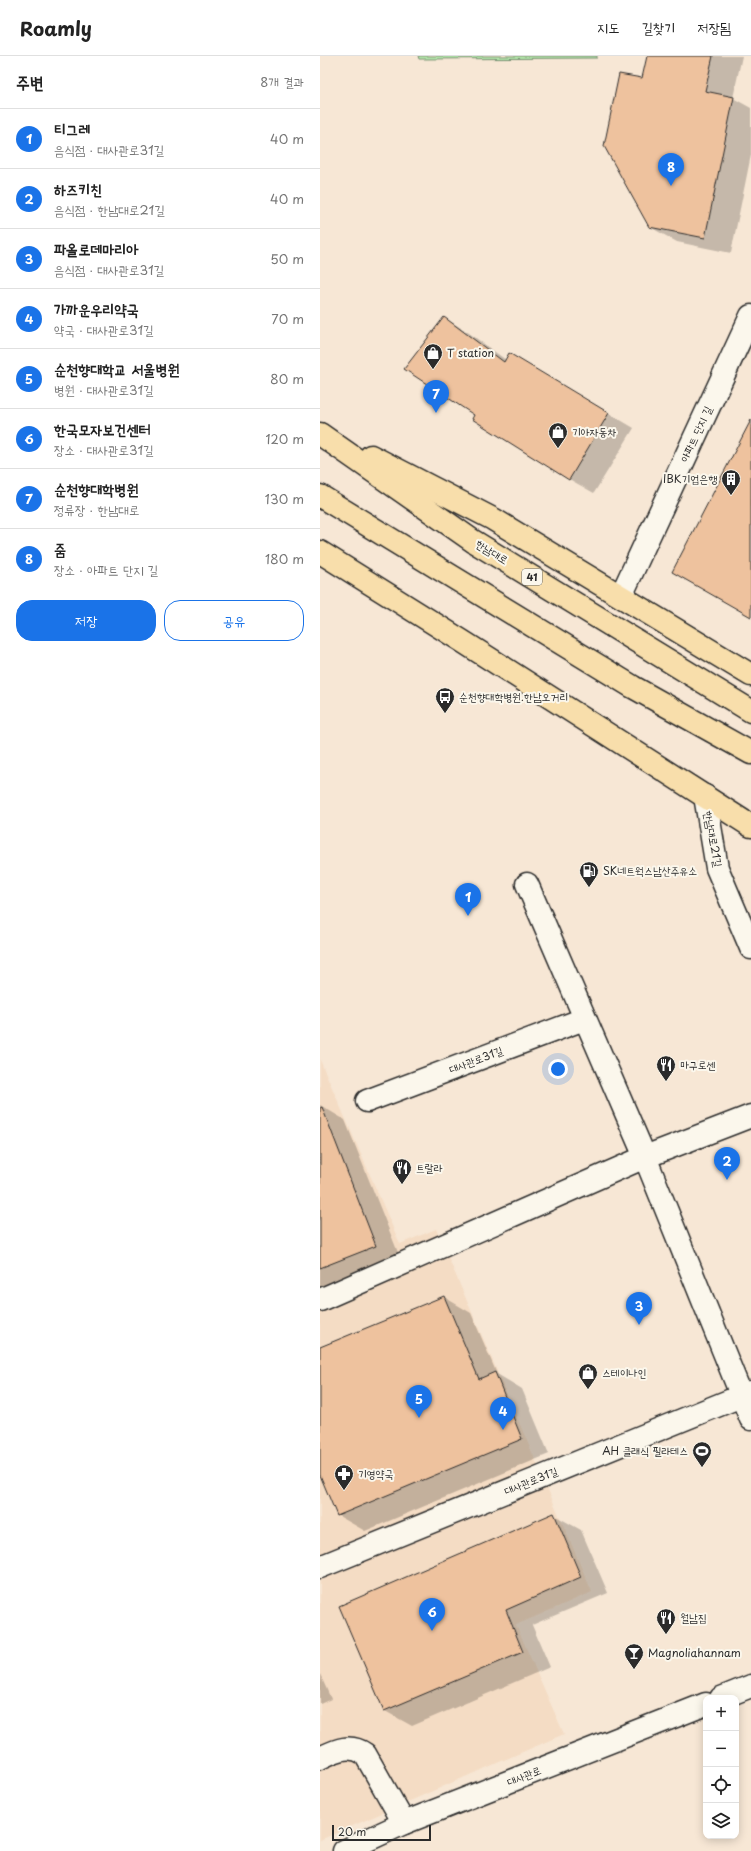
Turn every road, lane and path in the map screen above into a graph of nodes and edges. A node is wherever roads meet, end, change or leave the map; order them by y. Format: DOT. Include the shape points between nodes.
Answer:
graph roads {
  1 [pos="751,316"];
  2 [pos="320,430"];
  3 [pos="320,434"];
  4 [pos="320,496"];
  5 [pos="320,552"];
  6 [pos="621,596"];
  7 [pos="751,675"];
  8 [pos="751,711"];
  9 [pos="751,753"];
  10 [pos="705,796"];
  11 [pos="751,826"];
  12 [pos="527,884"];
  13 [pos="751,948"];
  14 [pos="584,1019"];
  15 [pos="367,1101"];
  16 [pos="751,1116"];
  17 [pos="645,1157"];
  18 [pos="320,1300"];
  19 [pos="746,1394"];
  20 [pos="751,1419"];
  21 [pos="320,1567"];
  22 [pos="751,1686"];
  23 [pos="728,1695"];
  24 [pos="703,1705"];
  25 [pos="320,1758"];
  26 [pos="404,1823"];
  27 [pos="344,1851"];
  1 -- 6 [label="street, 아파트 단지 길"];
  2 -- 6 [label="main road" via="493,519"];
  3 -- 8 [label="main road, 한남대로 / 41" via="473,541"];
  4 -- 9 [label="main road" via="633,687"];
  5 -- 10 [label="main road"];
  6 -- 7 [label="main road"];
  10 -- 11 [label="main road"];
  10 -- 13 [label="street, 한남대로21길" via="717,868"];
  12 -- 14 [label="street"];
  14 -- 15 [label="street, 대사관로31길"];
  14 -- 17 [label="street"];
  16 -- 17 [label="street"];
  17 -- 18 [label="street"];
  17 -- 19 [label="street"];
  19 -- 20 [label="street"];
  19 -- 21 [label="street, 대사관로31길"];
  22 -- 23 [label="street"];
  24 -- 26 [label="street, 대사관로"];
  25 -- 26 [label="street" via="346,1747 365,1754"];
  26 -- 27 [label="street, 대사관로"];
}
